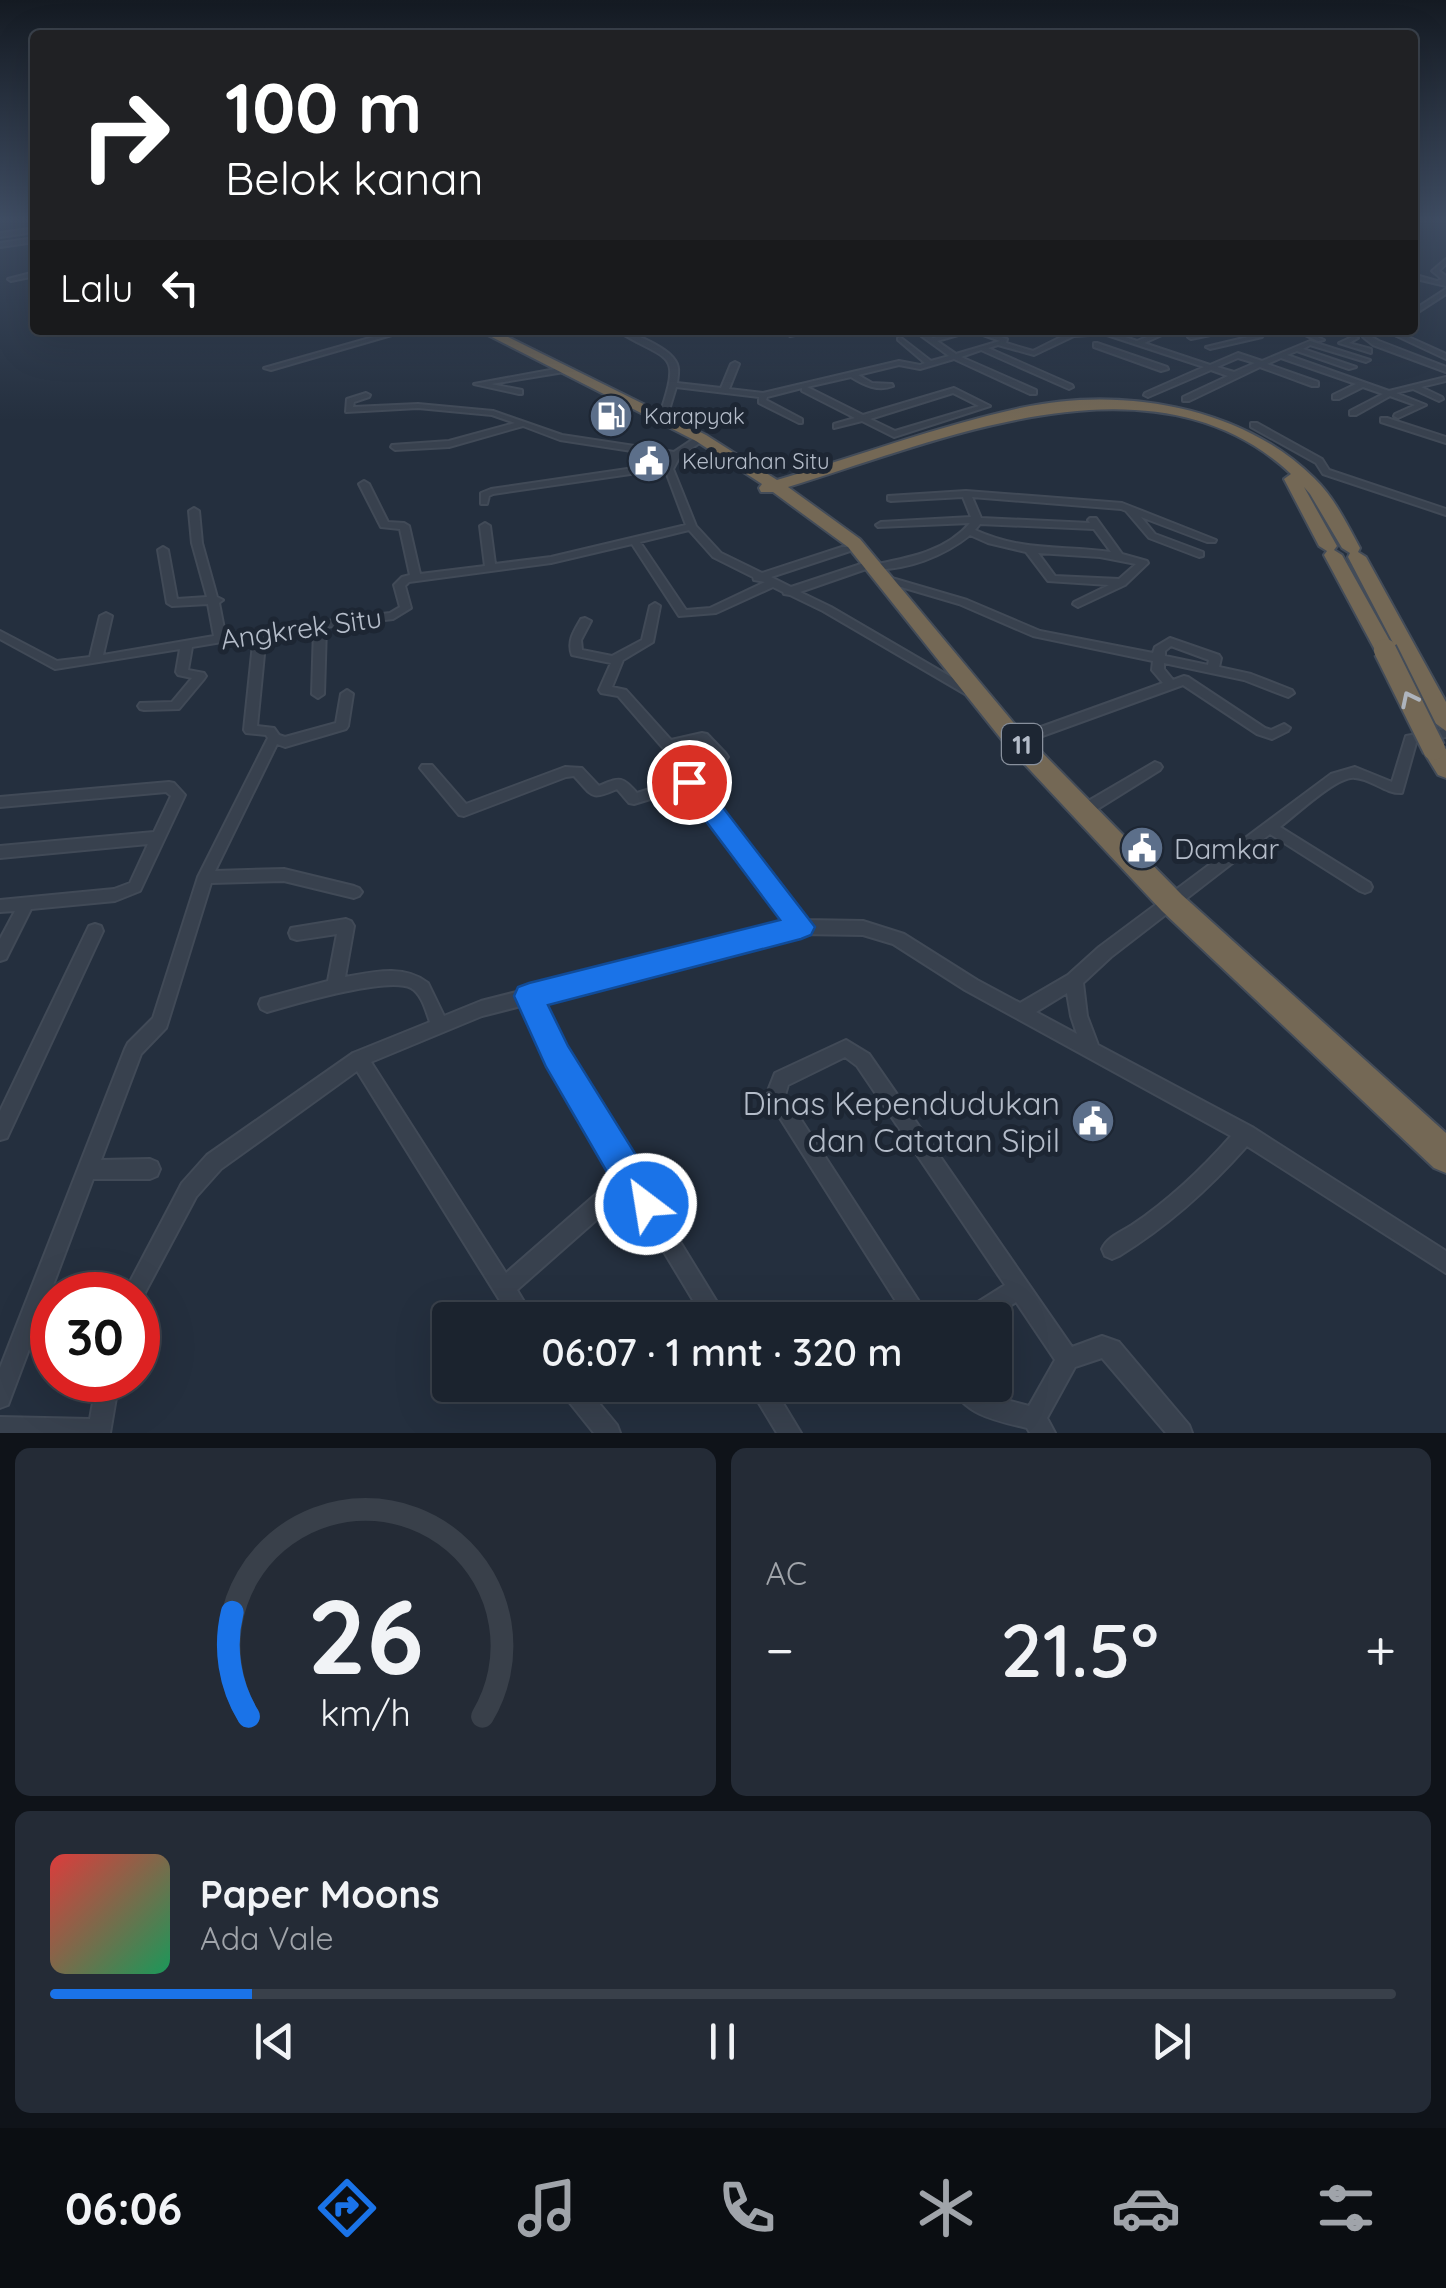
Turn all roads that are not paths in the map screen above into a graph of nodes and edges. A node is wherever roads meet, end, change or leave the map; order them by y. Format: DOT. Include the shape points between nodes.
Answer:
graph roads {
  1 [pos="1442,288"];
  2 [pos="1418,309"];
  3 [pos="388,335"];
  4 [pos="494,335"];
  5 [pos="630,335"];
  6 [pos="926,335"];
  7 [pos="954,335"];
  8 [pos="988,335"];
  9 [pos="1071,335"];
  10 [pos="1117,335"];
  11 [pos="1158,335"];
  12 [pos="1209,335"];
  13 [pos="1255,335"];
  14 [pos="1308,335"];
  15 [pos="1352,335"];
  16 [pos="1353,335"];
  17 [pos="1368,335"];
  18 [pos="1395,335"];
  19 [pos="900,339"];
  20 [pos="935,340"];
  21 [pos="1320,340"];
  22 [pos="1336,341"];
  23 [pos="998,343"];
  24 [pos="1135,344"];
  25 [pos="1410,344"];
  26 [pos="1098,345"];
  27 [pos="1377,347"];
  28 [pos="982,348"];
  29 [pos="1297,350"];
  30 [pos="1393,350"];
  31 [pos="1160,352"];
  32 [pos="954,356"];
  33 [pos="1283,356"];
  34 [pos="1367,356"];
  35 [pos="1446,357"];
  36 [pos="1183,361"];
  37 [pos="736,364"];
  38 [pos="930,364"];
  39 [pos="1263,364"];
  40 [pos="1309,364"];
  41 [pos="1352,367"];
  42 [pos="268,368"];
  43 [pos="1206,368"];
  44 [pos="561,370"];
  45 [pos="1446,370"];
  46 [pos="1288,374"];
  47 [pos="1337,374"];
  48 [pos="854,376"];
  49 [pos="1234,376"];
  50 [pos="1446,380"];
  51 [pos="1434,382"];
  52 [pos="1270,383"];
  53 [pos="1364,383"];
  54 [pos="1314,384"];
  55 [pos="676,386"];
  56 [pos="889,386"];
  57 [pos="1069,386"];
  58 [pos="1414,387"];
  59 [pos="1446,388"];
  60 [pos="806,389"];
  61 [pos="724,391"];
  62 [pos="415,392"];
  63 [pos="519,392"];
  64 [pos="1033,392"];
  65 [pos="1392,392"];
  66 [pos="1294,393"];
  67 [pos="366,394"];
  68 [pos="1148,394"];
  69 [pos="763,395"];
  70 [pos="1336,397"];
  71 [pos="1440,398"];
  72 [pos="1186,399"];
  73 [pos="670,400"];
  74 [pos="418,406"];
  75 [pos="635,407"];
  76 [pos="1353,413"];
  77 [pos="1398,416"];
  78 [pos="861,417"];
  79 [pos="1384,420"];
  80 [pos="799,421"];
  81 [pos="668,423"];
  82 [pos="522,424"];
  83 [pos="1254,425"];
  84 [pos="836,426"];
  85 [pos="697,440"];
  86 [pos="1446,440"];
  87 [pos="460,441"];
  88 [pos="395,447"];
  89 [pos="473,454"];
  90 [pos="674,460"];
  91 [pos="748,466"];
  92 [pos="852,467"];
  93 [pos="806,475"];
  94 [pos="364,484"];
  95 [pos="773,488"];
  96 [pos="966,494"];
  97 [pos="891,498"];
  98 [pos="484,502"];
  99 [pos="804,505"];
  100 [pos="1086,505"];
  101 [pos="1128,507"];
  102 [pos="194,511"];
  103 [pos="1446,512"];
  104 [pos="975,524"];
  105 [pos="881,525"];
  106 [pos="485,526"];
  107 [pos="1095,526"];
  108 [pos="691,528"];
  109 [pos="1210,540"];
  110 [pos="636,543"];
  111 [pos="846,549"];
  112 [pos="162,550"];
  113 [pos="1030,550"];
  114 [pos="1342,551"];
  115 [pos="1117,554"];
  116 [pos="1199,554"];
  117 [pos="490,568"];
  118 [pos="874,570"];
  119 [pos="416,577"];
  120 [pos="758,578"];
  121 [pos="1121,582"];
  122 [pos="770,584"];
  123 [pos="788,592"];
  124 [pos="218,600"];
  125 [pos="1078,604"];
  126 [pos="654,606"];
  127 [pos="106,616"];
  128 [pos="585,621"];
  129 [pos="320,624"];
  130 [pos="264,630"];
  131 [pos="0,634"];
  132 [pos="220,638"];
  133 [pos="187,643"];
  134 [pos="96,658"];
  135 [pos="1159,658"];
  136 [pos="616,659"];
  137 [pos="1170,682"];
  138 [pos="1288,693"];
  139 [pos="318,694"];
  140 [pos="347,694"];
  141 [pos="981,699"];
  142 [pos="144,706"];
  143 [pos="1446,723"];
  144 [pos="1284,728"];
  145 [pos="274,738"];
  146 [pos="1018,740"];
  147 [pos="1442,750"];
  148 [pos="1156,767"];
  149 [pos="427,768"];
  150 [pos="689,782"];
  151 [pos="0,802"];
  152 [pos="1083,811"];
  153 [pos="1273,829"];
  154 [pos="160,836"];
  155 [pos="0,852"];
  156 [pos="205,877"];
  157 [pos="1366,887"];
  158 [pos="354,892"];
  159 [pos="1172,902"];
  160 [pos="27,903"];
  161 [pos="0,906"];
  162 [pos="801,927"];
  163 [pos="95,931"];
  164 [pos="297,933"];
  165 [pos="0,954"];
  166 [pos="1074,980"];
  167 [pos="334,988"];
  168 [pos="529,996"];
  169 [pos="267,1004"];
  170 [pos="1020,1012"];
  171 [pos="440,1026"];
  172 [pos="1091,1049"];
  173 [pos="359,1059"];
  174 [pos="0,1131"];
  175 [pos="1245,1134"];
  176 [pos="1446,1156"];
  177 [pos="150,1169"];
  178 [pos="87,1170"];
  179 [pos="630,1177"];
  180 [pos="1112,1249"];
  181 [pos="1446,1263"];
  182 [pos="144,1272"];
  183 [pos="504,1288"];
  184 [pos="1019,1288"];
  185 [pos="513,1302"];
  186 [pos="706,1302"];
  187 [pos="908,1302"];
  188 [pos="998,1302"];
  189 [pos="1068,1360"];
  190 [pos="0,1397"];
  191 [pos="104,1402"];
  192 [pos="584,1402"];
  193 [pos="770,1402"];
  194 [pos="981,1402"];
  195 [pos="1039,1426"];
  196 [pos="0,1428"];
  197 [pos="98,1432"];
  198 [pos="609,1433"];
  199 [pos="790,1433"];
  200 [pos="1180,1433"];
  1 -- 2 [label="street"];
  3 -- 42 [label="street"];
  4 -- 44 [label="highway, 11"];
  5 -- 55 [label="street" via="674,362"];
  6 -- 20 [label="street"];
  7 -- 20 [label="street"];
  8 -- 23 [label="street" via="1005,340"];
  9 -- 23 [label="street" via="1034,353"];
  10 -- 24 [label="street"];
  11 -- 24 [label="street"];
  12 -- 31 [label="street"];
  13 -- 36 [label="street"];
  14 -- 21 [label="street"];
  15 -- 22 [label="street"];
  16 -- 34 [label="street" via="1343,343"];
  17 -- 30 [label="street"];
  18 -- 25 [label="street"];
  19 -- 38 [label="street"];
  20 -- 32 [label="street"];
  23 -- 28 [label="street"];
  24 -- 31 [label="street"];
  25 -- 30 [label="street"];
  25 -- 35 [label="street"];
  26 -- 36 [label="street" via="1159,370"];
  27 -- 34 [label="street"];
  28 -- 32 [label="street"];
  28 -- 57 [label="street"];
  29 -- 33 [label="street"];
  29 -- 34 [label="street" via="1310,344"];
  29 -- 41 [label="street"];
  30 -- 45 [label="street"];
  31 -- 36 [label="street"];
  32 -- 38 [label="street"];
  32 -- 64 [label="street"];
  33 -- 39 [label="street"];
  33 -- 40 [label="street"];
  36 -- 43 [label="street"];
  37 -- 61 [label="street"];
  38 -- 48 [label="street" via="902,363"];
  39 -- 43 [label="street" via="1238,355"];
  39 -- 46 [label="street"];
  39 -- 49 [label="street"];
  40 -- 46 [label="street"];
  40 -- 47 [label="street"];
  43 -- 49 [label="street"];
  43 -- 68 [label="street"];
  44 -- 63 [label="street" via="478,384"];
  44 -- 75 [label="highway, 11"];
  46 -- 52 [label="street"];
  46 -- 54 [label="street"];
  47 -- 53 [label="street"];
  47 -- 54 [label="street"];
  48 -- 56 [label="street"];
  48 -- 60 [label="street"];
  49 -- 72 [label="street"];
  50 -- 51 [label="street"];
  51 -- 58 [label="street"];
  51 -- 59 [label="street"];
  53 -- 65 [label="street"];
  53 -- 70 [label="street"];
  54 -- 66 [label="street"];
  55 -- 61 [label="street"];
  55 -- 73 [label="street"];
  58 -- 65 [label="street"];
  58 -- 71 [label="street"];
  60 -- 69 [label="street"];
  60 -- 78 [label="street"];
  61 -- 69 [label="street"];
  62 -- 74 [label="street"];
  65 -- 76 [label="street"];
  65 -- 77 [label="street" via="1422,405"];
  67 -- 74 [label="street" via="350,401 349,410"];
  69 -- 80 [label="street" via="762,401"];
  73 -- 75 [label="street"];
  73 -- 81 [label="street"];
  74 -- 82 [label="street" via="493,413"];
  75 -- 81 [label="highway, 11"];
  78 -- 78 [label="street" via="900,434 986,404 955,390"];
  78 -- 84 [label="street"];
  79 -- 86 [label="street"];
  81 -- 85 [label="highway, 11"];
  82 -- 87 [label="street" via="487,440"];
  82 -- 90 [label="street"];
  83 -- 103 [label="street" via="1319,461 1326,472"];
  85 -- 90 [label="street"];
  85 -- 91 [label="highway, 11"];
  85 -- 95 [label="highway, 11"];
  87 -- 88 [label="street"];
  87 -- 89 [label="street"];
  90 -- 98 [label="street" via="491,492"];
  90 -- 108 [label="street"];
  91 -- 93 [label="highway"];
  91 -- 95 [label="highway, 11"];
  92 -- 95 [label="highway"];
  92 -- 99 [label="highway" via="812,483"];
  92 -- 114 [label="highway" via="1062,411 1145,412 1216,430 1258,450 1292,478"];
  93 -- 95 [label="highway"];
  93 -- 114 [label="highway" via="1022,412 1090,404 1145,407 1243,435 1290,463 1333,513"];
  94 -- 119 [label="street" via="384,525 404,526"];
  95 -- 99 [label="highway, 11"];
  95 -- 111 [label="highway, 11"];
  96 -- 97 [label="street"];
  96 -- 100 [label="street"];
  96 -- 104 [label="street"];
  99 -- 118 [label="highway, 11" via="854,543"];
  100 -- 101 [label="street"];
  100 -- 107 [label="street"];
  101 -- 109 [label="street"];
  101 -- 116 [label="street" via="1152,536"];
  102 -- 124 [label="street" via="196,539"];
  104 -- 105 [label="street"];
  104 -- 107 [label="street"];
  104 -- 113 [label="street" via="994,546"];
  104 -- 118 [label="street" via="925,556"];
  106 -- 117 [label="street"];
  107 -- 115 [label="street"];
  108 -- 110 [label="street"];
  108 -- 120 [label="street" via="717,555"];
  110 -- 117 [label="street"];
  110 -- 122 [label="street" via="682,614 712,611"];
  111 -- 118 [label="highway, 11"];
  111 -- 120 [label="street"];
  112 -- 124 [label="street" via="172,602"];
  113 -- 115 [label="street"];
  113 -- 121 [label="street" via="1052,579"];
  114 -- 143 [label="highway" via="1410,653"];
  147 -- 114 [label="highway, one-way, bridge" via="1385,650"];
  115 -- 121 [label="street" via="1148,565"];
  117 -- 119 [label="street"];
  118 -- 123 [label="street"];
  118 -- 135 [label="street" via="1037,634"];
  118 -- 141 [label="highway, 11"];
  119 -- 129 [label="street, Angkrek Situ" via="400,582 406,608 399,614"];
  120 -- 122 [label="street"];
  121 -- 125 [label="street"];
  122 -- 123 [label="street"];
  123 -- 141 [label="street"];
  124 -- 132 [label="street"];
  126 -- 136 [label="street" via="647,642"];
  127 -- 134 [label="street"];
  128 -- 136 [label="street" via="574,640 576,652"];
  129 -- 130 [label="street, Angkrek Situ"];
  129 -- 139 [label="street"];
  130 -- 132 [label="street, Angkrek Situ"];
  130 -- 145 [label="street" via="250,730"];
  131 -- 134 [label="street, Angkrek Situ" via="55,665"];
  132 -- 133 [label="street, Angkrek Situ"];
  133 -- 134 [label="street, Angkrek Situ"];
  133 -- 142 [label="street" via="182,672 200,676 175,706"];
  135 -- 137 [label="street" via="1158,670"];
  135 -- 138 [label="street" via="1170,642 1215,658 1213,668"];
  136 -- 150 [label="street" via="605,690 622,693 668,746 702,737 721,757"];
  137 -- 144 [label="street" via="1193,683 1267,734"];
  137 -- 146 [label="street"];
  140 -- 145 [label="street" via="342,726 285,742"];
  141 -- 146 [label="highway, 11"];
  145 -- 156 [label="street"];
  146 -- 152 [label="highway, 11"];
  147 -- 153 [label="street" via="1411,739 1397,789 1346,772"];
  148 -- 152 [label="street"];
  149 -- 150 [label="street" via="464,811 572,771 594,791 619,783 634,800"];
  150 -- 162 [label="street"];
  151 -- 154 [label="street" via="169,787 178,795"];
  152 -- 159 [label="highway, 11"];
  153 -- 157 [label="street"];
  153 -- 159 [label="street"];
  154 -- 155 [label="street"];
  154 -- 160 [label="street" via="142,880 126,892"];
  156 -- 158 [label="street" via="284,875"];
  156 -- 178 [label="street" via="160,1022 134,1050"];
  159 -- 166 [label="street"];
  159 -- 176 [label="highway, 11"];
  160 -- 161 [label="street"];
  160 -- 165 [label="street"];
  162 -- 168 [label="street"];
  162 -- 170 [label="street" via="863,928 898,940"];
  163 -- 174 [label="street"];
  164 -- 167 [label="street" via="346,926"];
  166 -- 170 [label="street"];
  166 -- 172 [label="street"];
  167 -- 169 [label="street"];
  167 -- 171 [label="street" via="391,978 416,982"];
  168 -- 171 [label="street"];
  168 -- 179 [label="street" via="557,1057"];
  170 -- 172 [label="street"];
  171 -- 173 [label="street"];
  172 -- 175 [label="street"];
  173 -- 182 [label="street" via="214,1162 189,1190"];
  173 -- 183 [label="street"];
  175 -- 180 [label="street" via="1206,1180"];
  175 -- 181 [label="street"];
  177 -- 178 [label="street"];
  178 -- 190 [label="street"];
  179 -- 183 [label="street"];
  179 -- 186 [label="street"];
  183 -- 185 [label="street"];
  184 -- 187 [label="street" via="864,1060 846,1048 781,1079 775,1096"];
  184 -- 188 [label="street"];
  184 -- 189 [label="street"];
  189 -- 195 [label="street"];
  189 -- 200 [label="street" via="1111,1350"];
  191 -- 197 [label="street"];
  192 -- 198 [label="street"];
  193 -- 199 [label="street"];
  194 -- 195 [label="street"];
  196 -- 197 [label="street"];
}
